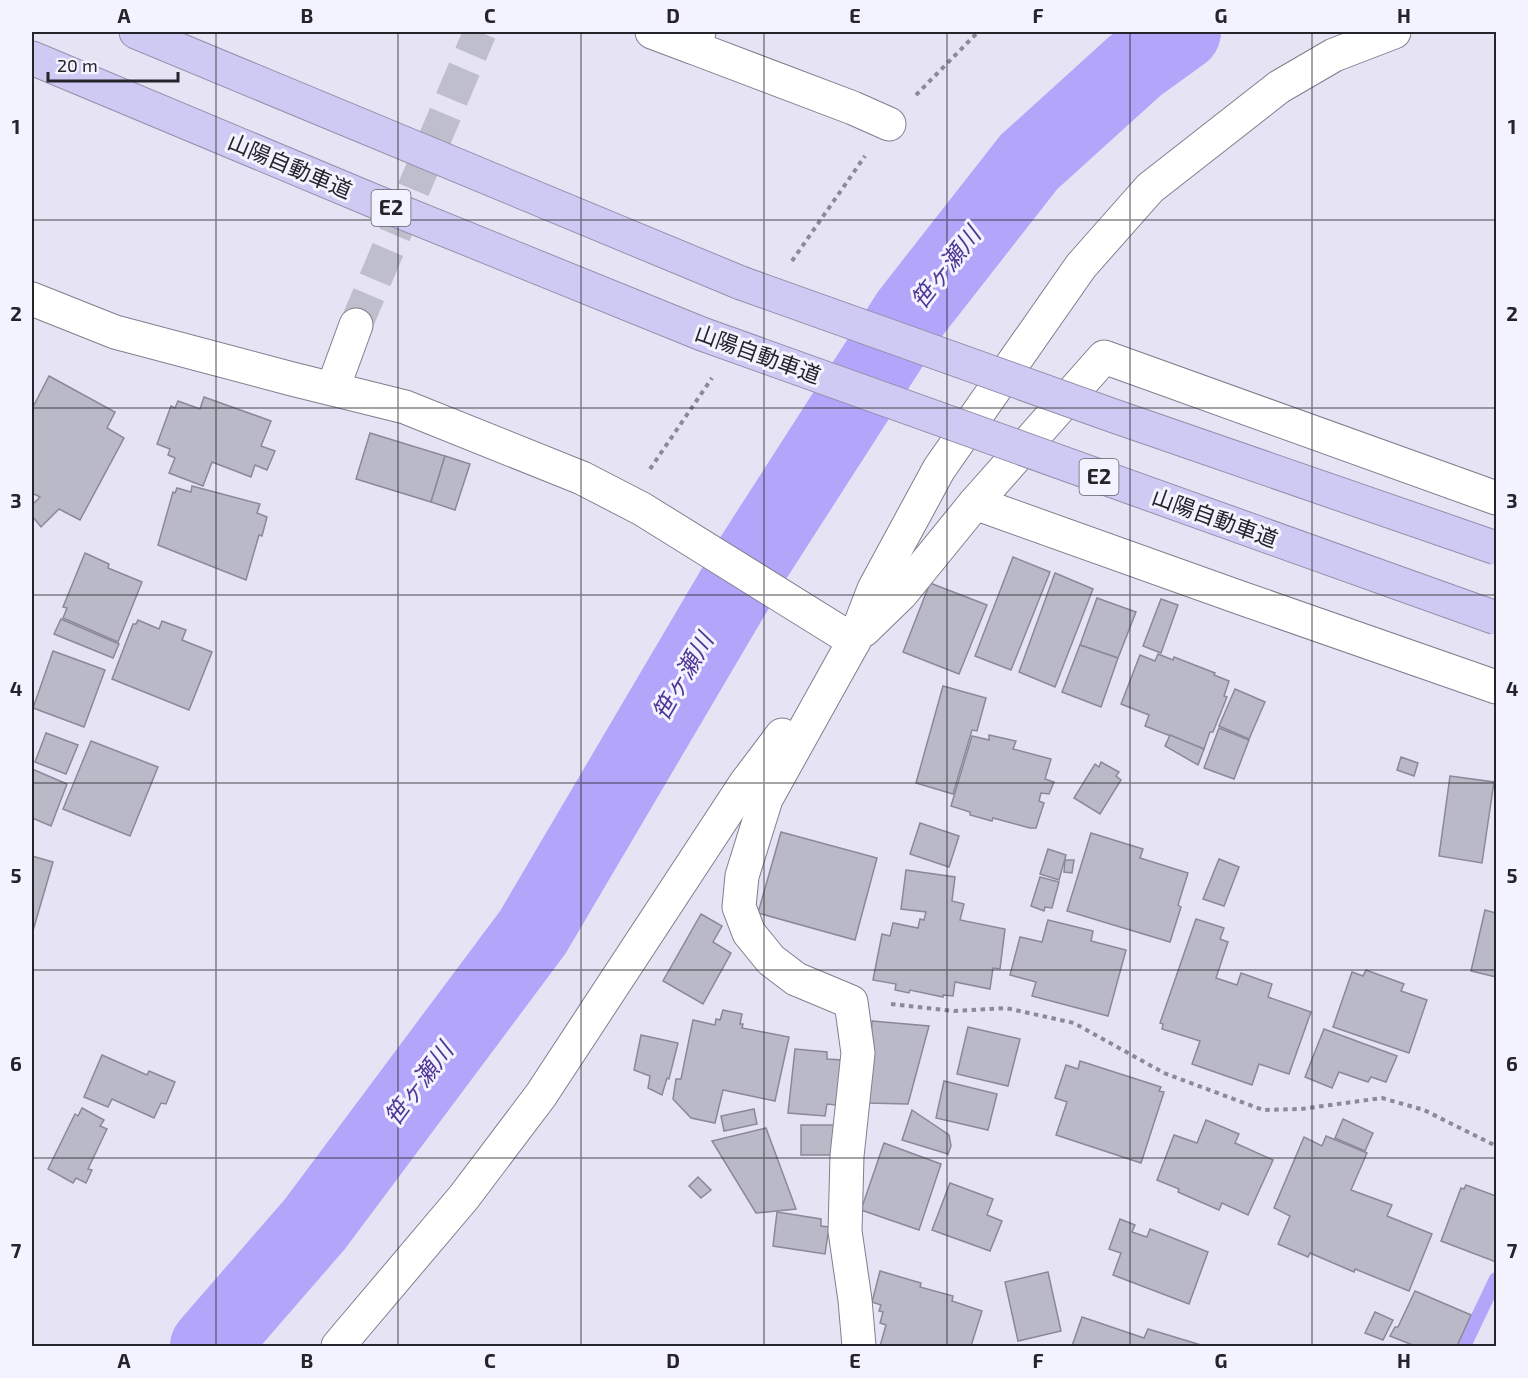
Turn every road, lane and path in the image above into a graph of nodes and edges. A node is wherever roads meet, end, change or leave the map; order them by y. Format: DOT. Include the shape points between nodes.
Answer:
graph roads {
  1 [pos="136,32"];
  2 [pos="652,32"];
  3 [pos="1394,32"];
  4 [pos="696,39"];
  5 [pos="32,58"];
  6 [pos="889,124"];
  7 [pos="32,299"];
  8 [pos="356,325"];
  9 [pos="333,388"];
  10 [pos="1497,498"];
  11 [pos="975,503"];
  12 [pos="1497,548"];
  13 [pos="1497,618"];
  14 [pos="842,632"];
  15 [pos="1497,687"];
  16 [pos="851,1002"];
  17 [pos="1497,1146"];
  18 [pos="338,1347"];
  19 [pos="859,1347"];
  1 -- 12 [label="highway, bridge" via="741,283"];
  2 -- 4 [label="street"];
  3 -- 14 [label="street" via="1335,56 1279,87 1150,188 1081,266 939,469 874,590"];
  4 -- 6 [label="street"];
  5 -- 13 [label="highway, 山陽自動車道 / E2, bridge" via="702,334"];
  7 -- 9 [label="street" via="116,332"];
  8 -- 9 [label="street"];
  9 -- 14 [label="street" via="405,407 582,478 642,509"];
  10 -- 11 [label="street" via="1104,357"];
  11 -- 14 [label="street" via="901,594"];
  11 -- 15 [label="street"];
  14 -- 16 [label="street" via="766,799 742,876 739,907 749,933 771,960 796,979"];
  14 -- 18 [label="street" via="541,1095 464,1197"];
  16 -- 17 [label="path" via="954,1011 1006,1008 1074,1023 1164,1073 1263,1110 1382,1098 1424,1110"];
  16 -- 19 [label="street" via="858,1053 844,1231"];
}
